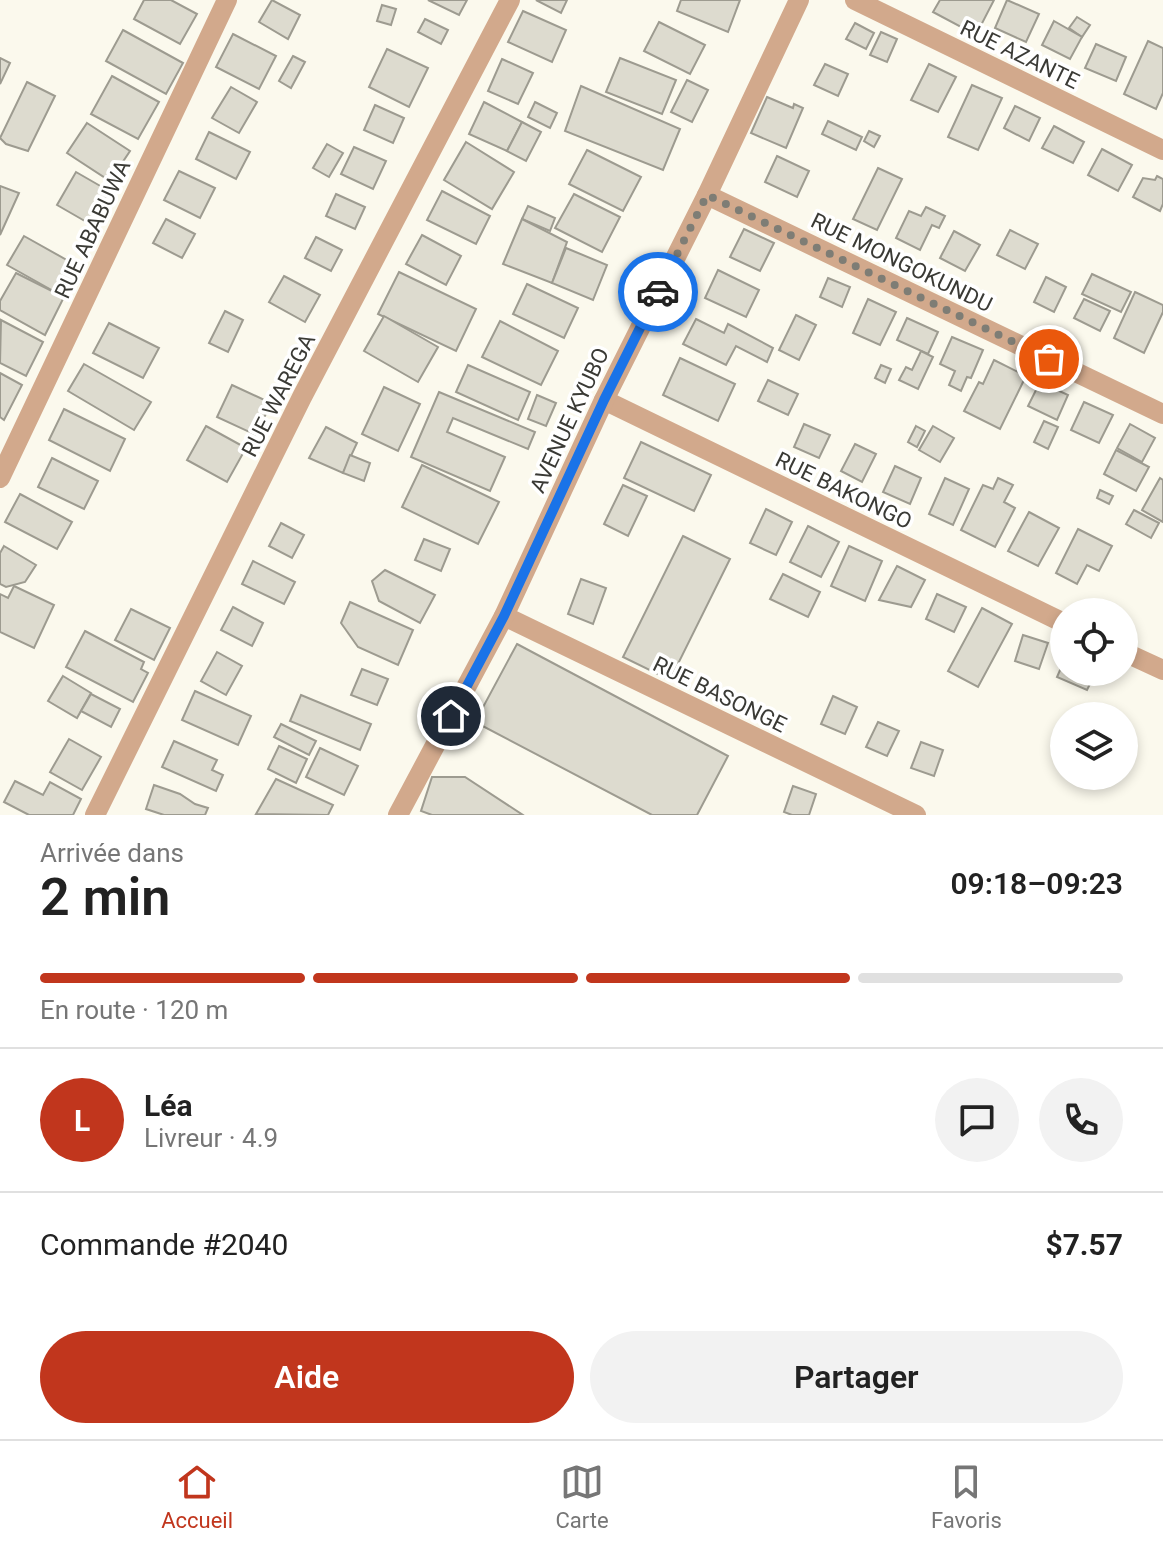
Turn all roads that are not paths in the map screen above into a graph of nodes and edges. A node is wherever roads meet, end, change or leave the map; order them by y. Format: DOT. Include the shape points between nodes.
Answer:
graph roads {
  1 [pos="227,0"];
  2 [pos="510,0"];
  3 [pos="799,0"];
  4 [pos="855,0"];
  5 [pos="1163,150"];
  6 [pos="707,195"];
  7 [pos="604,400"];
  8 [pos="1163,414"];
  9 [pos="0,478"];
  10 [pos="504,616"];
  11 [pos="1050,616"];
  12 [pos="1138,658"];
  13 [pos="1163,670"];
  14 [pos="95,815"];
  15 [pos="398,815"];
  16 [pos="916,815"];
  1 -- 9 [label="street, RUE ABABUWA"];
  2 -- 14 [label="street, RUE WAREGA" via="302,397"];
  3 -- 6 [label="street, AVENUE KYUBO"];
  4 -- 5 [label="street, RUE AZANTE"];
  6 -- 7 [label="street, AVENUE KYUBO"];
  6 -- 8 [label="street, RUE MONGOKUNDU"];
  7 -- 10 [label="street, AVENUE KYUBO"];
  7 -- 11 [label="street, RUE BAKONGO"];
  10 -- 15 [label="street, AVENUE KYUBO"];
  10 -- 16 [label="street, RUE BASONGE"];
  12 -- 13 [label="street"];
}
